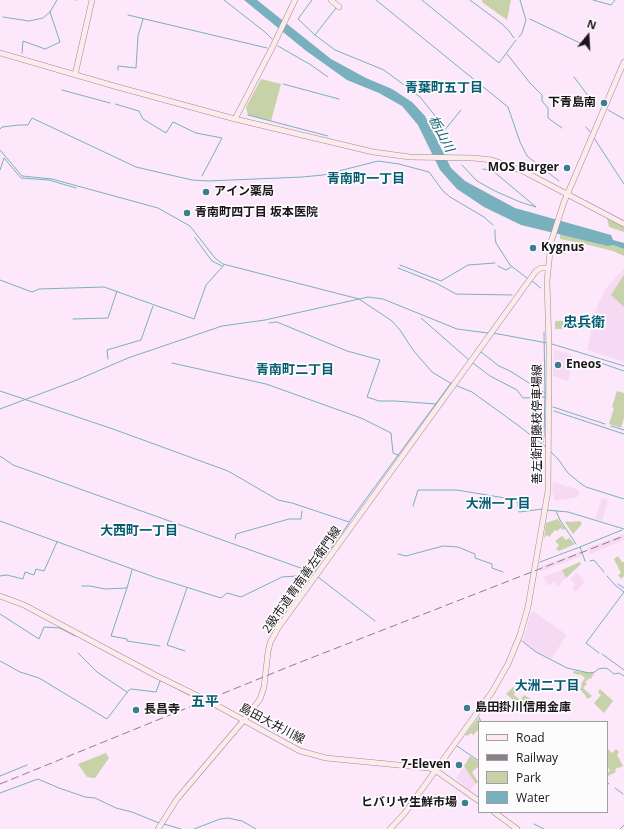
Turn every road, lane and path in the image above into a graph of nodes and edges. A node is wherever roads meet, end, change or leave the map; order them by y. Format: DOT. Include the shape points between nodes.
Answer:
graph roads {
  1 [pos="92,0"];
  2 [pos="295,0"];
  3 [pos="331,0"];
  4 [pos="339,7"];
  5 [pos="0,53"];
  6 [pos="624,62"];
  7 [pos="75,75"];
  8 [pos="235,119"];
  9 [pos="567,194"];
  10 [pos="624,224"];
  11 [pos="548,268"];
  12 [pos="0,596"];
  13 [pos="244,720"];
  14 [pos="435,770"];
  15 [pos="478,800"];
  16 [pos="495,813"];
  17 [pos="158,829"];
  18 [pos="390,829"];
  19 [pos="517,829"];
  1 -- 7 [label="street"];
  2 -- 8 [label="street"];
  3 -- 4 [label="street"];
  5 -- 7 [label="street"];
  6 -- 9 [label="street, 善左衛門藤枝停車場線"];
  7 -- 8 [label="street"];
  8 -- 9 [label="street" via="373,152 425,158 492,160 524,171"];
  9 -- 10 [label="street"];
  9 -- 11 [label="street, 善左衛門藤枝停車場線" via="553,237"];
  11 -- 13 [label="street, 2級市道青南善左衛門線" via="536,271 529,280 278,628 270,643 260,699"];
  11 -- 14 [label="street, 善左衛門藤枝停車場線" via="548,491 528,607 515,650 501,678"];
  12 -- 13 [label="street, 島田大井川線" via="24,605"];
  13 -- 14 [label="street, 島田大井川線" via="294,748 312,755"];
  13 -- 17 [label="street, 2級市道青南善左衛門線" via="177,799"];
  14 -- 15 [label="street, 島田大井川線"];
  14 -- 18 [label="street, 善左衛門藤枝停車場線" via="404,814"];
  16 -- 19 [label="street"];
}
